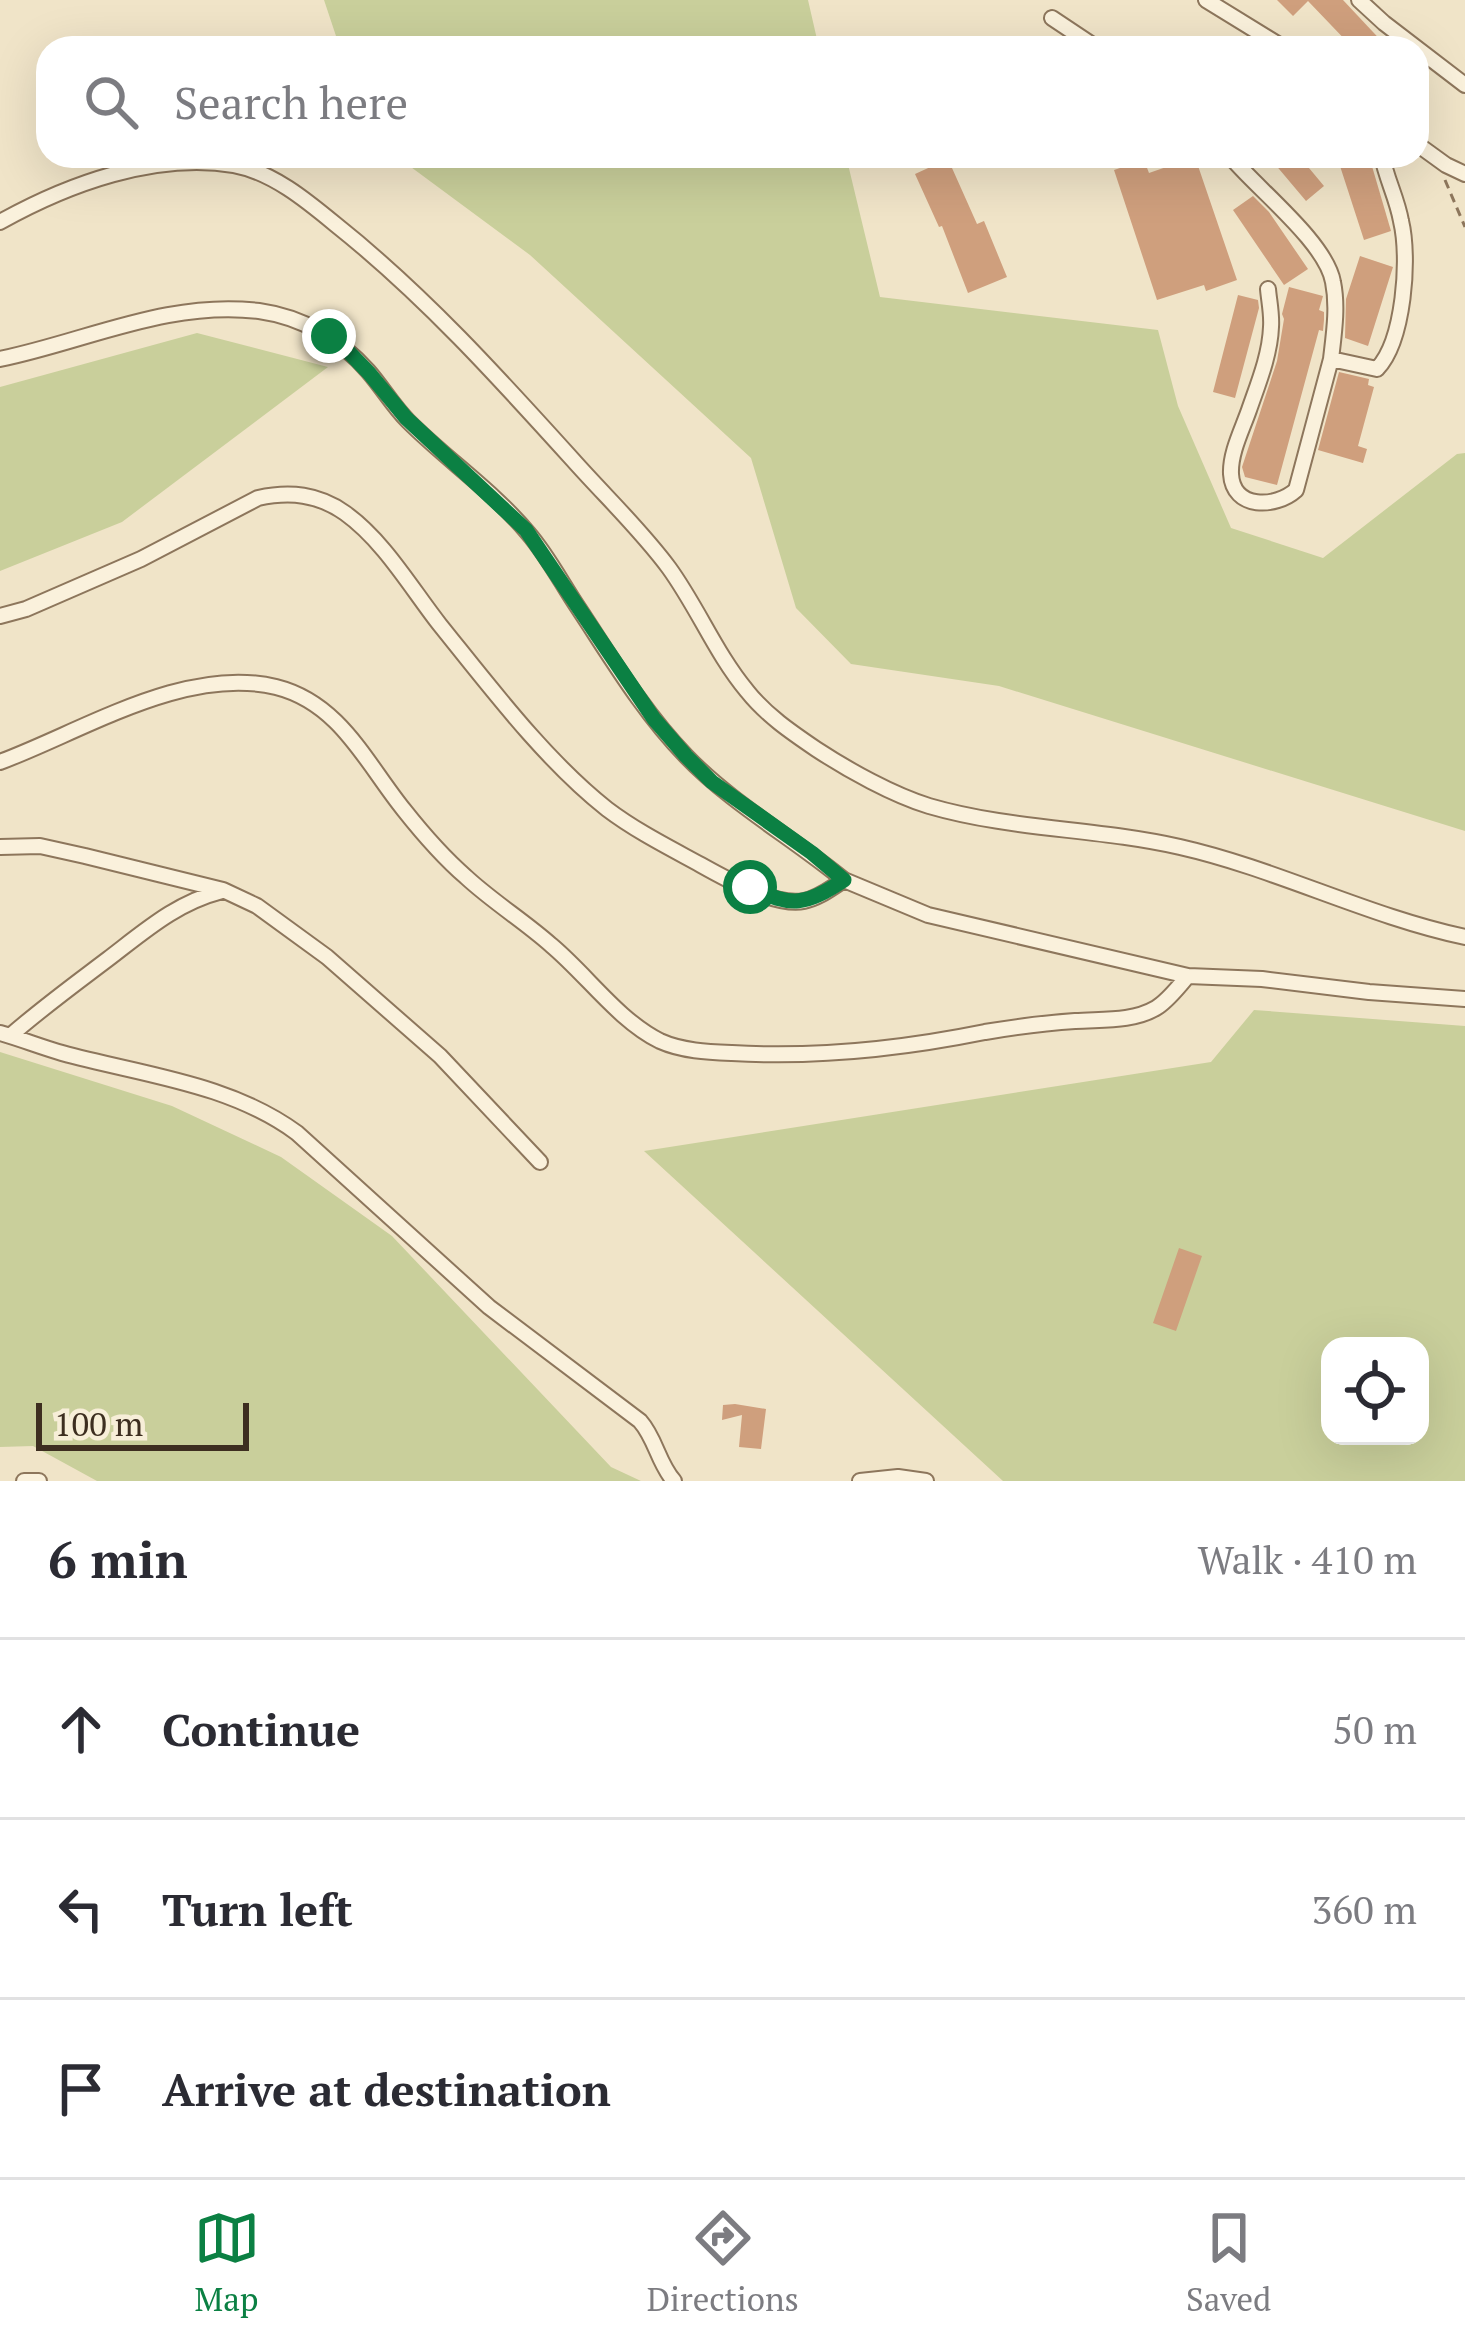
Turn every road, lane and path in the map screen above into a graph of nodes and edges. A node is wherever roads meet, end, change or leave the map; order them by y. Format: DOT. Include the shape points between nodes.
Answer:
graph roads {
  1 [pos="1206,0"];
  2 [pos="1360,0"];
  3 [pos="1052,18"];
  4 [pos="1079,36"];
  5 [pos="1264,36"];
  6 [pos="1401,36"];
  7 [pos="1429,57"];
  8 [pos="1465,85"];
  9 [pos="1429,153"];
  10 [pos="1439,161"];
  11 [pos="149,168"];
  12 [pos="244,168"];
  13 [pos="1242,168"];
  14 [pos="1386,168"];
  15 [pos="1465,174"];
  16 [pos="0,222"];
  17 [pos="1465,227"];
  18 [pos="1268,289"];
  19 [pos="0,359"];
  20 [pos="1331,359"];
  21 [pos="0,616"];
  22 [pos="0,762"];
  23 [pos="0,847"];
  24 [pos="844,880"];
  25 [pos="223,890"];
  26 [pos="1465,937"];
  27 [pos="1188,976"];
  28 [pos="1465,999"];
  29 [pos="5,1034"];
  30 [pos="540,1162"];
  31 [pos="24,1481"];
  32 [pos="39,1481"];
  33 [pos="674,1481"];
  34 [pos="860,1481"];
  35 [pos="926,1481"];
  1 -- 5 [label="street"];
  2 -- 6 [label="street"];
  3 -- 4 [label="street"];
  7 -- 8 [label="street"];
  9 -- 10 [label="street"];
  10 -- 15 [label="street"];
  10 -- 17 [label="path"];
  11 -- 16 [label="street" via="56,194"];
  12 -- 26 [label="street" via="309,203 461,336 646,539 746,691 822,753 930,806 1184,848"];
  13 -- 20 [label="street" via="1330,270"];
  14 -- 20 [label="street" via="1405,242 1393,344 1377,369"];
  18 -- 20 [label="street" via="1267,351 1230,471 1241,496 1270,504 1296,490"];
  19 -- 24 [label="street" via="206,310 262,312 329,336 526,530 686,756"];
  21 -- 24 [label="street" via="141,559 258,498 303,494 360,526 553,759 611,812 717,874 789,903"];
  22 -- 27 [label="street" via="204,685 233,681 298,694 329,713 465,877 642,1030 677,1047 823,1054 1125,1018 1165,1002"];
  23 -- 25 [label="street" via="40,846"];
  24 -- 27 [label="street" via="928,915"];
  25 -- 29 [label="street" via="170,912"];
  25 -- 30 [label="street" via="327,956 440,1056"];
  27 -- 28 [label="street"];
  29 -- 33 [label="street" via="242,1100 279,1119 489,1307 640,1421"];
  31 -- 32 [label="street"];
  34 -- 35 [label="street"];
}
